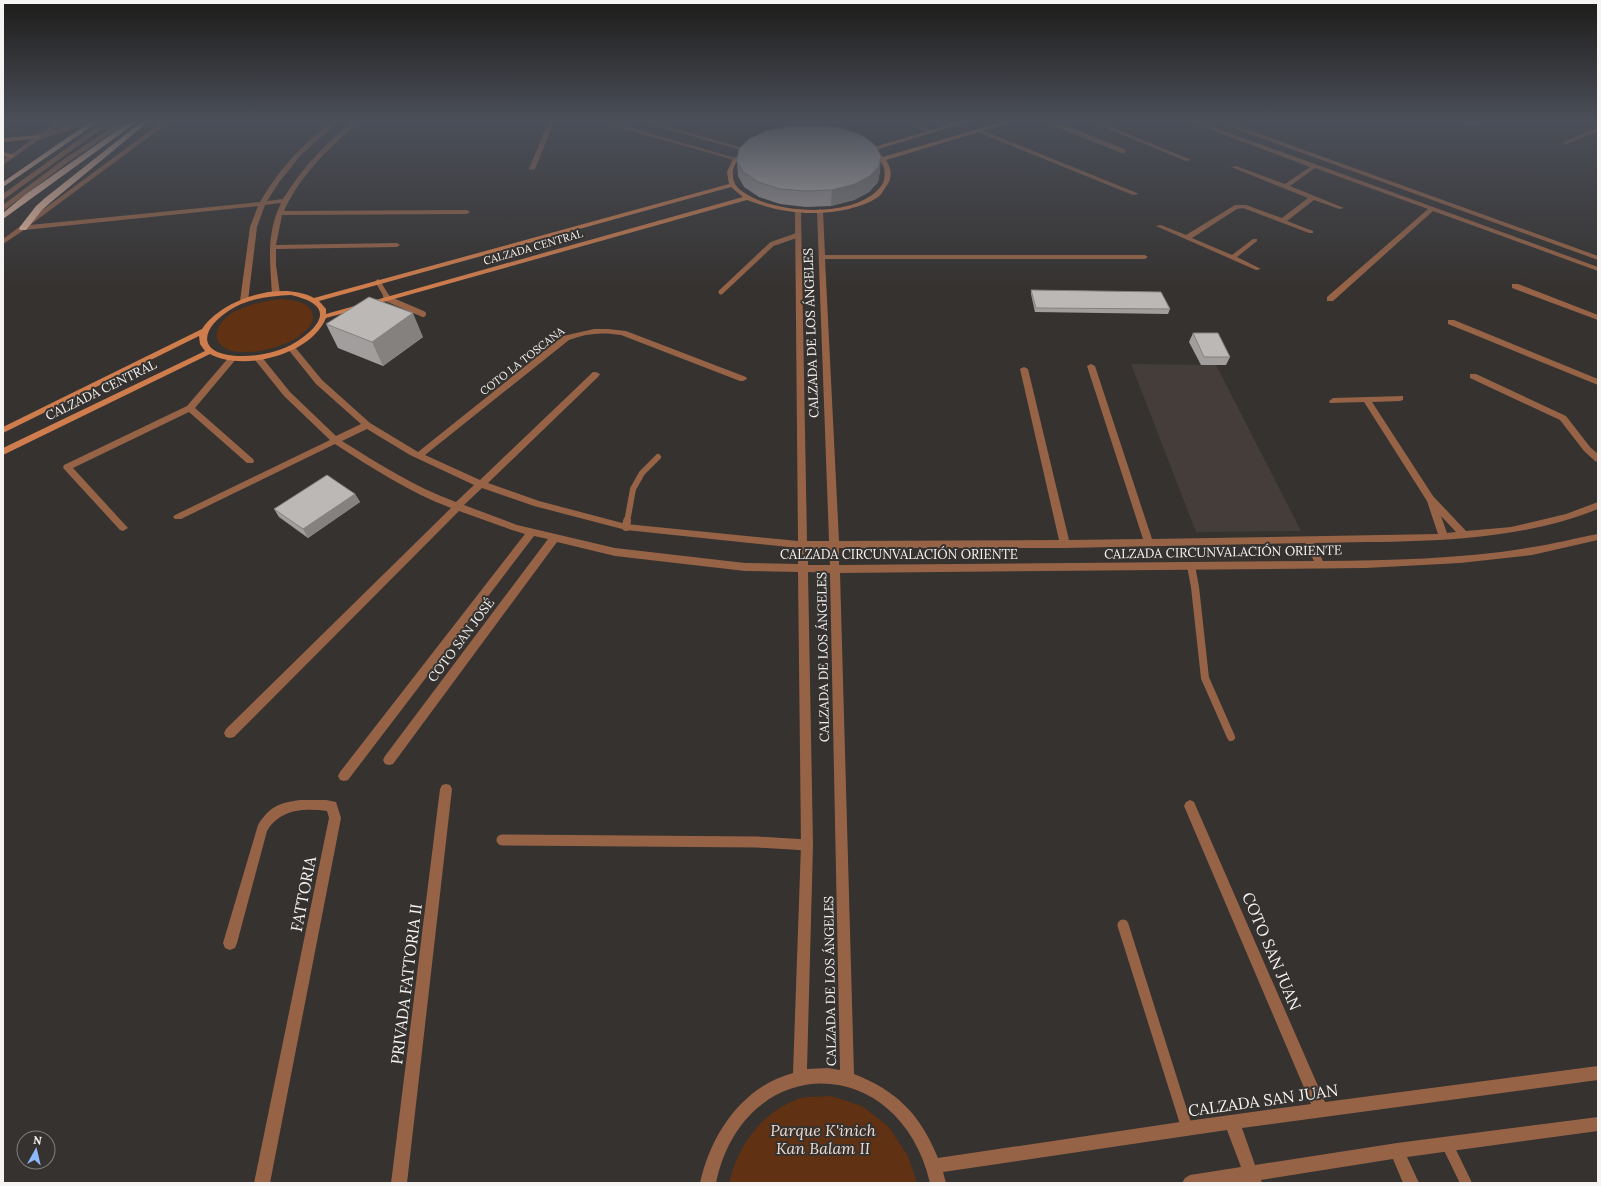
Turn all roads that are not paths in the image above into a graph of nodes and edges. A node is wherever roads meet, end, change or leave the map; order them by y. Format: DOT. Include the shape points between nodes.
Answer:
graph roads {
  1 [pos="14,177"];
  2 [pos="30,177"];
  3 [pos="44,177"];
  4 [pos="55,177"];
  5 [pos="76,177"];
  6 [pos="92,177"];
  7 [pos="280,177"];
  8 [pos="302,177"];
  9 [pos="730,177"];
  10 [pos="888,177"];
  11 [pos="1093,177"];
  12 [pos="1260,177"];
  13 [pos="1299,177"];
  14 [pos="1346,177"];
  15 [pos="1375,177"];
  16 [pos="3,185"];
  17 [pos="733,185"];
  18 [pos="1285,187"];
  19 [pos="1413,191"];
  20 [pos="1134,194"];
  21 [pos="3,197"];
  22 [pos="1313,197"];
  23 [pos="748,198"];
  24 [pos="1403,198"];
  25 [pos="285,201"];
  26 [pos="261,204"];
  27 [pos="3,208"];
  28 [pos="1341,208"];
  29 [pos="1432,209"];
  30 [pos="798,211"];
  31 [pos="467,212"];
  32 [pos="820,212"];
  33 [pos="280,213"];
  34 [pos="3,216"];
  35 [pos="1284,220"];
  36 [pos="1160,226"];
  37 [pos="23,228"];
  38 [pos="1312,232"];
  39 [pos="798,235"];
  40 [pos="1187,238"];
  41 [pos="1255,240"];
  42 [pos="3,242"];
  43 [pos="1554,242"];
  44 [pos="397,245"];
  45 [pos="273,247"];
  46 [pos="1544,250"];
  47 [pos="822,257"];
  48 [pos="1145,257"];
  49 [pos="1232,258"];
  50 [pos="1598,258"];
  51 [pos="1258,269"];
  52 [pos="1598,270"];
  53 [pos="378,282"];
  54 [pos="1515,286"];
  55 [pos="720,292"];
  56 [pos="276,294"];
  57 [pos="388,299"];
  58 [pos="1330,299"];
  59 [pos="314,300"];
  60 [pos="244,301"];
  61 [pos="423,314"];
  62 [pos="324,317"];
  63 [pos="1598,318"];
  64 [pos="1450,322"];
  65 [pos="204,330"];
  66 [pos="290,348"];
  67 [pos="210,351"];
  68 [pos="233,358"];
  69 [pos="258,358"];
  70 [pos="1091,366"];
  71 [pos="1024,369"];
  72 [pos="596,374"];
  73 [pos="1473,376"];
  74 [pos="743,379"];
  75 [pos="1598,382"];
  76 [pos="1400,398"];
  77 [pos="1367,400"];
  78 [pos="1333,401"];
  79 [pos="190,408"];
  80 [pos="367,425"];
  81 [pos="3,430"];
  82 [pos="335,440"];
  83 [pos="1587,449"];
  84 [pos="3,452"];
  85 [pos="1598,454"];
  86 [pos="419,456"];
  87 [pos="658,457"];
  88 [pos="1598,459"];
  89 [pos="250,461"];
  90 [pos="480,484"];
  91 [pos="1430,498"];
  92 [pos="1598,505"];
  93 [pos="457,507"];
  94 [pos="178,517"];
  95 [pos="626,527"];
  96 [pos="123,528"];
  97 [pos="532,532"];
  98 [pos="1464,535"];
  99 [pos="555,537"];
  100 [pos="1444,537"];
  101 [pos="1597,538"];
  102 [pos="1308,540"];
  103 [pos="1149,542"];
  104 [pos="1065,544"];
  105 [pos="834,545"];
  106 [pos="802,546"];
  107 [pos="1320,564"];
  108 [pos="1191,566"];
  109 [pos="803,568"];
  110 [pos="834,569"];
  111 [pos="230,733"];
  112 [pos="1231,737"];
  113 [pos="389,760"];
  114 [pos="344,776"];
  115 [pos="446,789"];
  116 [pos="1190,806"];
  117 [pos="502,840"];
  118 [pos="807,844"];
  119 [pos="1123,925"];
  120 [pos="230,943"];
  121 [pos="1598,1073"];
  122 [pos="800,1077"];
  123 [pos="847,1078"];
  124 [pos="1321,1110"];
  125 [pos="1232,1122"];
  126 [pos="1598,1124"];
  127 [pos="1187,1128"];
  128 [pos="1447,1144"];
  129 [pos="1397,1151"];
  130 [pos="934,1166"];
  131 [pos="1253,1178"];
  132 [pos="262,1183"];
  133 [pos="399,1183"];
  134 [pos="708,1183"];
  135 [pos="938,1183"];
  136 [pos="1190,1183"];
  137 [pos="1411,1183"];
  138 [pos="1466,1183"];
  1 -- 16 [label="highway"];
  2 -- 21 [label="lane"];
  3 -- 27 [label="lane"];
  4 -- 34 [label="highway"];
  5 -- 37 [label="highway" via="39,208"];
  6 -- 37 [label="street"];
  7 -- 26 [label="street"];
  8 -- 25 [label="street"];
  9 -- 17 [label="street"];
  10 -- 32 [label="street" via="884,187 874,196 847,207"];
  11 -- 20 [label="street"];
  12 -- 18 [label="street"];
  13 -- 18 [label="street"];
  14 -- 24 [label="street"];
  15 -- 19 [label="street"];
  17 -- 23 [label="street"];
  17 -- 53 [label="street, CALZADA CENTRAL"];
  18 -- 22 [label="street"];
  19 -- 24 [label="street"];
  19 -- 43 [label="street"];
  22 -- 28 [label="street"];
  22 -- 35 [label="street"];
  23 -- 30 [label="street" via="770,207"];
  23 -- 57 [label="street, CALZADA CENTRAL"];
  24 -- 29 [label="street"];
  25 -- 26 [label="street"];
  25 -- 33 [label="street"];
  26 -- 37 [label="street"];
  26 -- 60 [label="street" via="254,223"];
  29 -- 46 [label="street"];
  29 -- 58 [label="street"];
  30 -- 32 [label="street"];
  30 -- 39 [label="street, CALZADA DE LOS ÁNGELES"];
  31 -- 33 [label="street"];
  32 -- 47 [label="street, CALZADA DE LOS ÁNGELES"];
  33 -- 45 [label="street"];
  35 -- 38 [label="street"];
  35 -- 40 [label="street" via="1254,208 1235,207"];
  36 -- 40 [label="street"];
  37 -- 42 [label="street"];
  39 -- 55 [label="lane" via="772,244"];
  39 -- 106 [label="street, CALZADA DE LOS ÁNGELES"];
  40 -- 49 [label="street"];
  41 -- 49 [label="street"];
  43 -- 46 [label="street"];
  43 -- 50 [label="street"];
  44 -- 45 [label="street"];
  45 -- 56 [label="street"];
  46 -- 52 [label="street"];
  47 -- 48 [label="street"];
  47 -- 105 [label="street, CALZADA DE LOS ÁNGELES"];
  49 -- 51 [label="street"];
  53 -- 57 [label="lane"];
  53 -- 59 [label="street, CALZADA CENTRAL"];
  54 -- 63 [label="street"];
  56 -- 59 [label="street" via="304,295"];
  56 -- 60 [label="street"];
  57 -- 61 [label="lane"];
  57 -- 62 [label="street, CALZADA CENTRAL"];
  59 -- 62 [label="street" via="322,307"];
  60 -- 65 [label="street" via="221,312"];
  62 -- 66 [label="street" via="319,328"];
  64 -- 75 [label="street"];
  65 -- 67 [label="street" via="202,338"];
  65 -- 81 [label="street, CALZADA CENTRAL"];
  66 -- 69 [label="street"];
  66 -- 80 [label="street, CALZADA CIRCUNVALACIÓN ORIENTE" via="319,382"];
  67 -- 68 [label="street"];
  67 -- 84 [label="street, CALZADA CENTRAL"];
  68 -- 69 [label="street"];
  68 -- 79 [label="street"];
  69 -- 82 [label="street, CALZADA CIRCUNVALACIÓN ORIENTE" via="287,394"];
  70 -- 103 [label="street"];
  71 -- 104 [label="street"];
  72 -- 90 [label="street"];
  73 -- 83 [label="street" via="1563,418"];
  74 -- 86 [label="street, COTO LA TOSCANA" via="623,333 607,330 586,331 566,338"];
  76 -- 77 [label="street"];
  77 -- 78 [label="street"];
  77 -- 91 [label="street"];
  79 -- 89 [label="street"];
  79 -- 96 [label="street" via="68,467"];
  80 -- 82 [label="street"];
  80 -- 86 [label="street, CALZADA CIRCUNVALACIÓN ORIENTE"];
  82 -- 93 [label="street, CALZADA CIRCUNVALACIÓN ORIENTE" via="385,472"];
  82 -- 94 [label="street"];
  83 -- 85 [label="street"];
  83 -- 88 [label="street"];
  86 -- 90 [label="street, CALZADA CIRCUNVALACIÓN ORIENTE"];
  87 -- 95 [label="lane" via="642,473 633,489"];
  90 -- 93 [label="street"];
  90 -- 95 [label="street, CALZADA CIRCUNVALACIÓN ORIENTE" via="537,504"];
  91 -- 98 [label="street"];
  91 -- 100 [label="street"];
  92 -- 98 [label="street, CALZADA CIRCUNVALACIÓN ORIENTE" via="1568,517 1511,530"];
  93 -- 97 [label="street, CALZADA CIRCUNVALACIÓN ORIENTE"];
  93 -- 111 [label="street"];
  95 -- 106 [label="street, CALZADA CIRCUNVALACIÓN ORIENTE"];
  97 -- 99 [label="street, CALZADA CIRCUNVALACIÓN ORIENTE"];
  97 -- 114 [label="street"];
  98 -- 100 [label="street, CALZADA CIRCUNVALACIÓN ORIENTE"];
  99 -- 109 [label="street, CALZADA CIRCUNVALACIÓN ORIENTE" via="615,552 745,567"];
  99 -- 113 [label="street, COTO SAN JOSÉ"];
  100 -- 102 [label="street, CALZADA CIRCUNVALACIÓN ORIENTE"];
  101 -- 107 [label="street, CALZADA CIRCUNVALACIÓN ORIENTE" via="1532,551 1460,559"];
  102 -- 103 [label="street, CALZADA CIRCUNVALACIÓN ORIENTE"];
  102 -- 107 [label="street"];
  103 -- 104 [label="street, CALZADA CIRCUNVALACIÓN ORIENTE"];
  104 -- 105 [label="street, CALZADA CIRCUNVALACIÓN ORIENTE"];
  105 -- 106 [label="street, CALZADA CIRCUNVALACIÓN ORIENTE"];
  105 -- 110 [label="street, CALZADA DE LOS ÁNGELES"];
  106 -- 109 [label="street, CALZADA DE LOS ÁNGELES"];
  107 -- 108 [label="street, CALZADA CIRCUNVALACIÓN ORIENTE"];
  108 -- 110 [label="street, CALZADA CIRCUNVALACIÓN ORIENTE"];
  108 -- 112 [label="lane" via="1205,678"];
  109 -- 110 [label="street, CALZADA CIRCUNVALACIÓN ORIENTE"];
  109 -- 118 [label="street, CALZADA DE LOS ÁNGELES"];
  110 -- 123 [label="street, CALZADA DE LOS ÁNGELES"];
  115 -- 133 [label="street, PRIVADA FATTORIA II"];
  116 -- 124 [label="street, COTO SAN JUAN"];
  117 -- 118 [label="lane"];
  118 -- 122 [label="street, CALZADA DE LOS ÁNGELES"];
  119 -- 127 [label="lane"];
  120 -- 132 [label="street, FATTORIA" via="262,829 271,816 282,809 320,803 332,806 335,818"];
  121 -- 124 [label="street, CALZADA SAN JUAN"];
  122 -- 123 [label="street" via="823,1075"];
  122 -- 134 [label="street" via="755,1099 737,1118 722,1142 710,1170"];
  123 -- 130 [label="street" via="869,1086 894,1104 923,1141"];
  124 -- 125 [label="street, CALZADA SAN JUAN"];
  125 -- 127 [label="street, CALZADA SAN JUAN"];
  125 -- 131 [label="street"];
  126 -- 128 [label="street"];
  127 -- 130 [label="street, CALZADA SAN JUAN"];
  128 -- 129 [label="street"];
  128 -- 138 [label="lane"];
  129 -- 131 [label="street"];
  129 -- 137 [label="street"];
  130 -- 135 [label="street"];
  131 -- 136 [label="street"];
}
